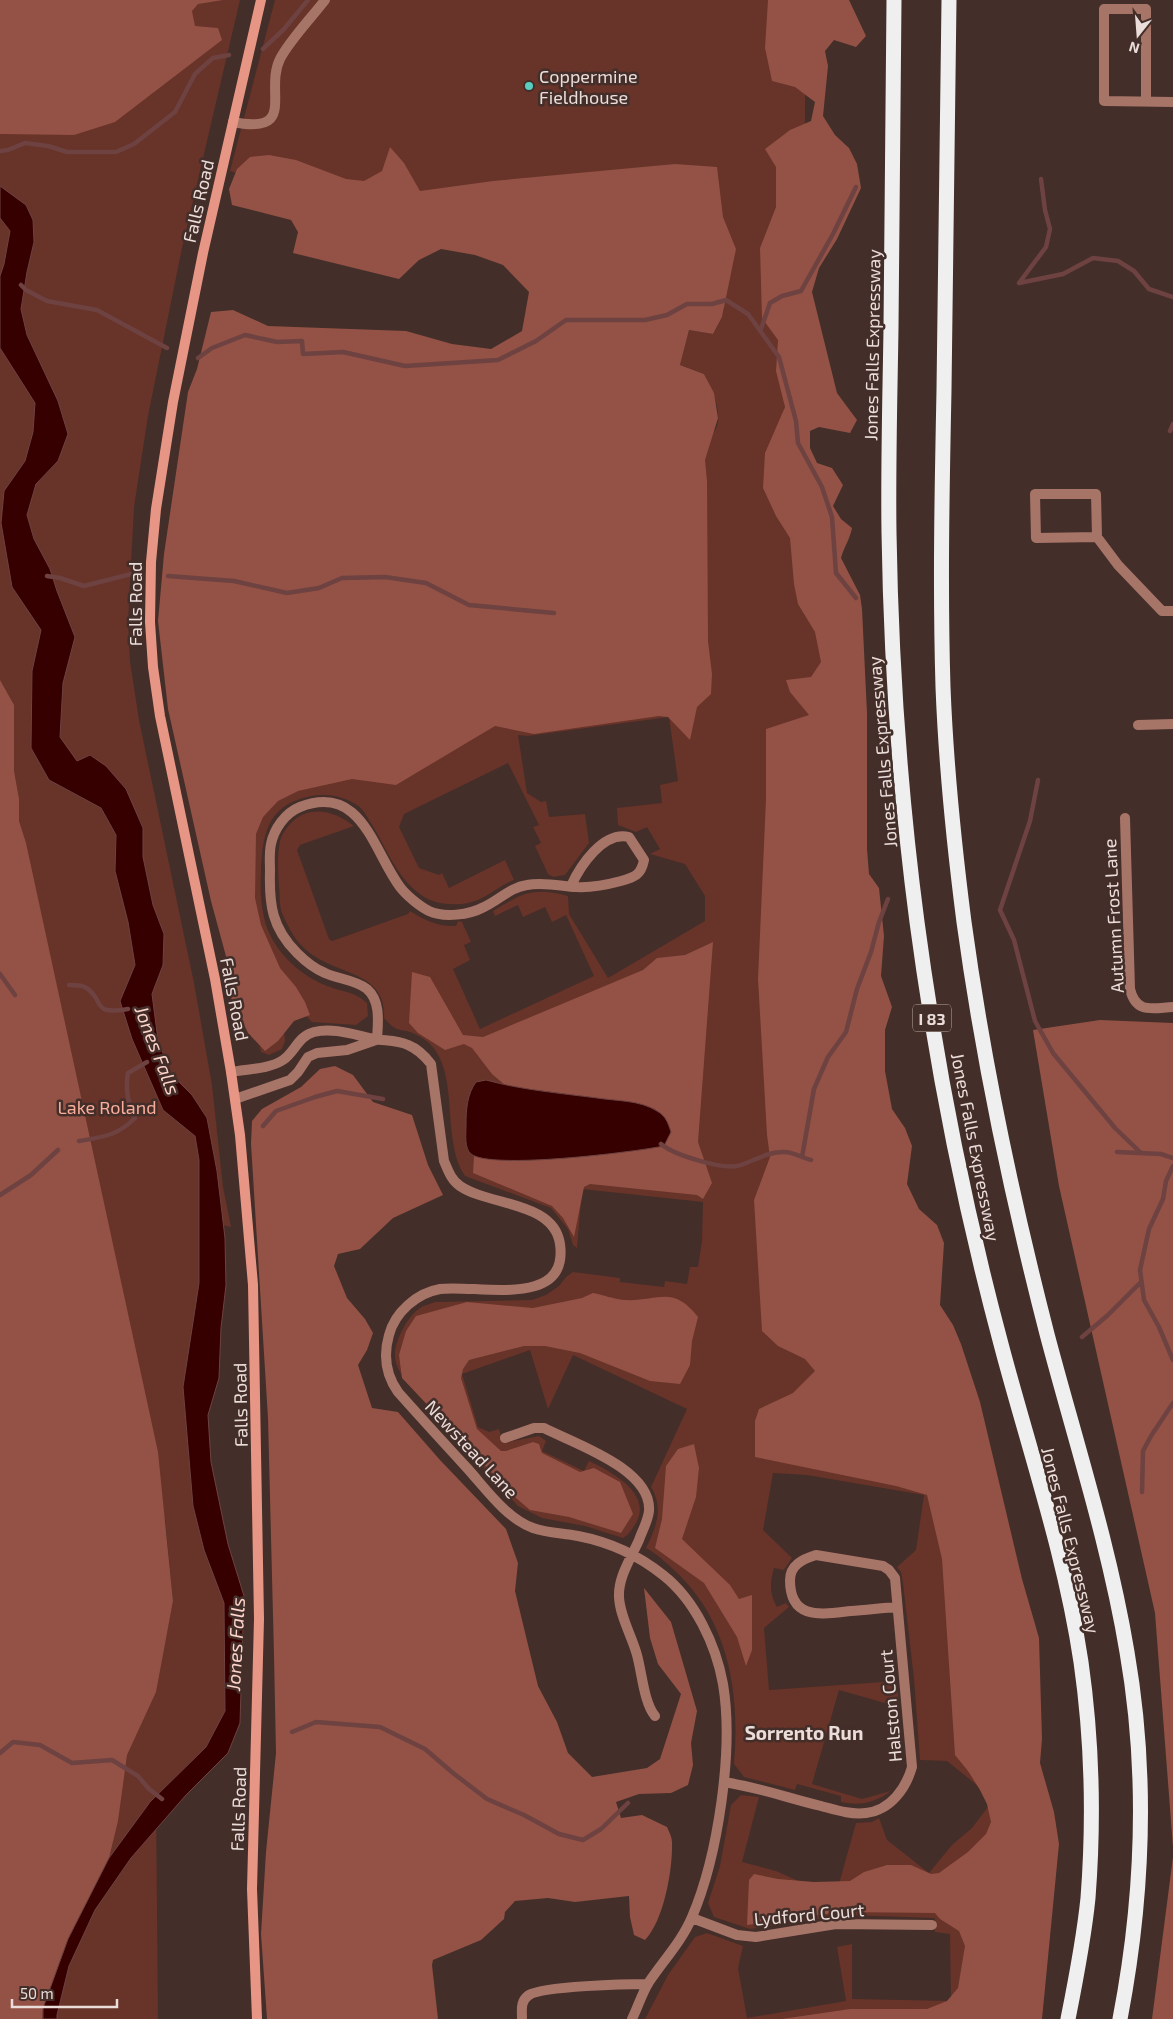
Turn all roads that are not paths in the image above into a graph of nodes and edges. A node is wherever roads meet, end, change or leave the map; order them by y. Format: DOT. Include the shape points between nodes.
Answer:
graph roads {
  1 [pos="261,0"];
  2 [pos="325,0"];
  3 [pos="894,0"];
  4 [pos="949,0"];
  5 [pos="1146,102"];
  6 [pos="1173,102"];
  7 [pos="233,122"];
  8 [pos="1097,537"];
  9 [pos="1173,611"];
  10 [pos="1173,724"];
  11 [pos="1138,725"];
  12 [pos="1125,818"];
  13 [pos="571,886"];
  14 [pos="1173,1007"];
  15 [pos="377,1039"];
  16 [pos="231,1072"];
  17 [pos="235,1099"];
  18 [pos="504,1438"];
  19 [pos="633,1555"];
  20 [pos="897,1607"];
  21 [pos="655,1716"];
  22 [pos="724,1782"];
  23 [pos="692,1918"];
  24 [pos="932,1925"];
  25 [pos="648,1984"];
  26 [pos="257,2019"];
  27 [pos="522,2019"];
  28 [pos="632,2019"];
  29 [pos="1068,2019"];
  30 [pos="1120,2019"];
  1 -- 7 [label="main road, Falls Road"];
  2 -- 7 [label="street" via="281,58 275,76 276,108 271,118 251,126"];
  3 -- 29 [label="highway, Jones Falls Expressway / I 83" via="889,528 900,763 917,921 944,1092 978,1255 1067,1586 1081,1663 1089,1738 1091,1825 1088,1900"];
  4 -- 30 [label="highway, Jones Falls Expressway / I 83" via="942,534 943,688 948,762 966,931 1002,1151 1113,1580 1128,1656 1137,1737 1141,1826 1136,1906"];
  5 -- 5 [label="street" via="1146,9 1104,9 1104,101"];
  5 -- 6 [label="street"];
  7 -- 16 [label="main road, Falls Road" via="203,254 161,471 151,562 150,622 160,716"];
  8 -- 8 [label="street" via="1096,494 1036,494 1036,538"];
  8 -- 9 [label="street" via="1118,565 1162,611"];
  10 -- 11 [label="street"];
  12 -- 14 [label="street, Autumn Frost Lane" via="1132,999 1145,1008"];
  13 -- 13 [label="street" via="603,886 636,876 642,870 644,860 629,837 610,838 583,864"];
  13 -- 15 [label="street" via="527,885 514,888 484,908 473,911 444,914 429,911 400,887 366,826 355,814 339,804 321,802 296,809 276,829 271,844 269,897 274,916 280,933 304,960 324,973 368,990 377,1006"];
  15 -- 16 [label="street, Newstead Lane" via="329,1030 313,1032 302,1037 284,1060"];
  15 -- 17 [label="street, Newstead Lane" via="347,1050 317,1053 308,1058 290,1080"];
  15 -- 19 [label="street, Newstead Lane" via="409,1045 421,1052 431,1064 444,1161 450,1175 471,1191 539,1215 557,1234 560,1254 554,1272 536,1286 509,1290 440,1289 413,1300 402,1311 390,1332 385,1359 392,1384 507,1511 521,1522 544,1531 588,1538"];
  16 -- 17 [label="main road, Falls Road"];
  17 -- 26 [label="main road, Falls Road" via="253,1285 256,1382 259,1620 252,1889"];
  18 -- 19 [label="street" via="544,1428 606,1458 637,1479 648,1501 648,1512"];
  19 -- 21 [label="street" via="623,1574 619,1598 649,1706"];
  19 -- 22 [label="street, Newstead Lane" via="664,1576 684,1597 709,1639 722,1684 726,1713"];
  20 -- 20 [label="street, Halston Court" via="895,1578 882,1566 816,1555 796,1564 790,1577 796,1604 807,1611 820,1614"];
  20 -- 22 [label="street, Halston Court" via="912,1766 894,1800 867,1813 848,1813"];
  22 -- 23 [label="street, Newstead Lane" via="714,1843"];
  23 -- 24 [label="street, Lydford Court" via="737,1935 756,1937 836,1924"];
  23 -- 25 [label="street, Newstead Lane"];
  25 -- 27 [label="street" via="537,1992 524,1999"];
  25 -- 28 [label="street, Newstead Lane"];
}
